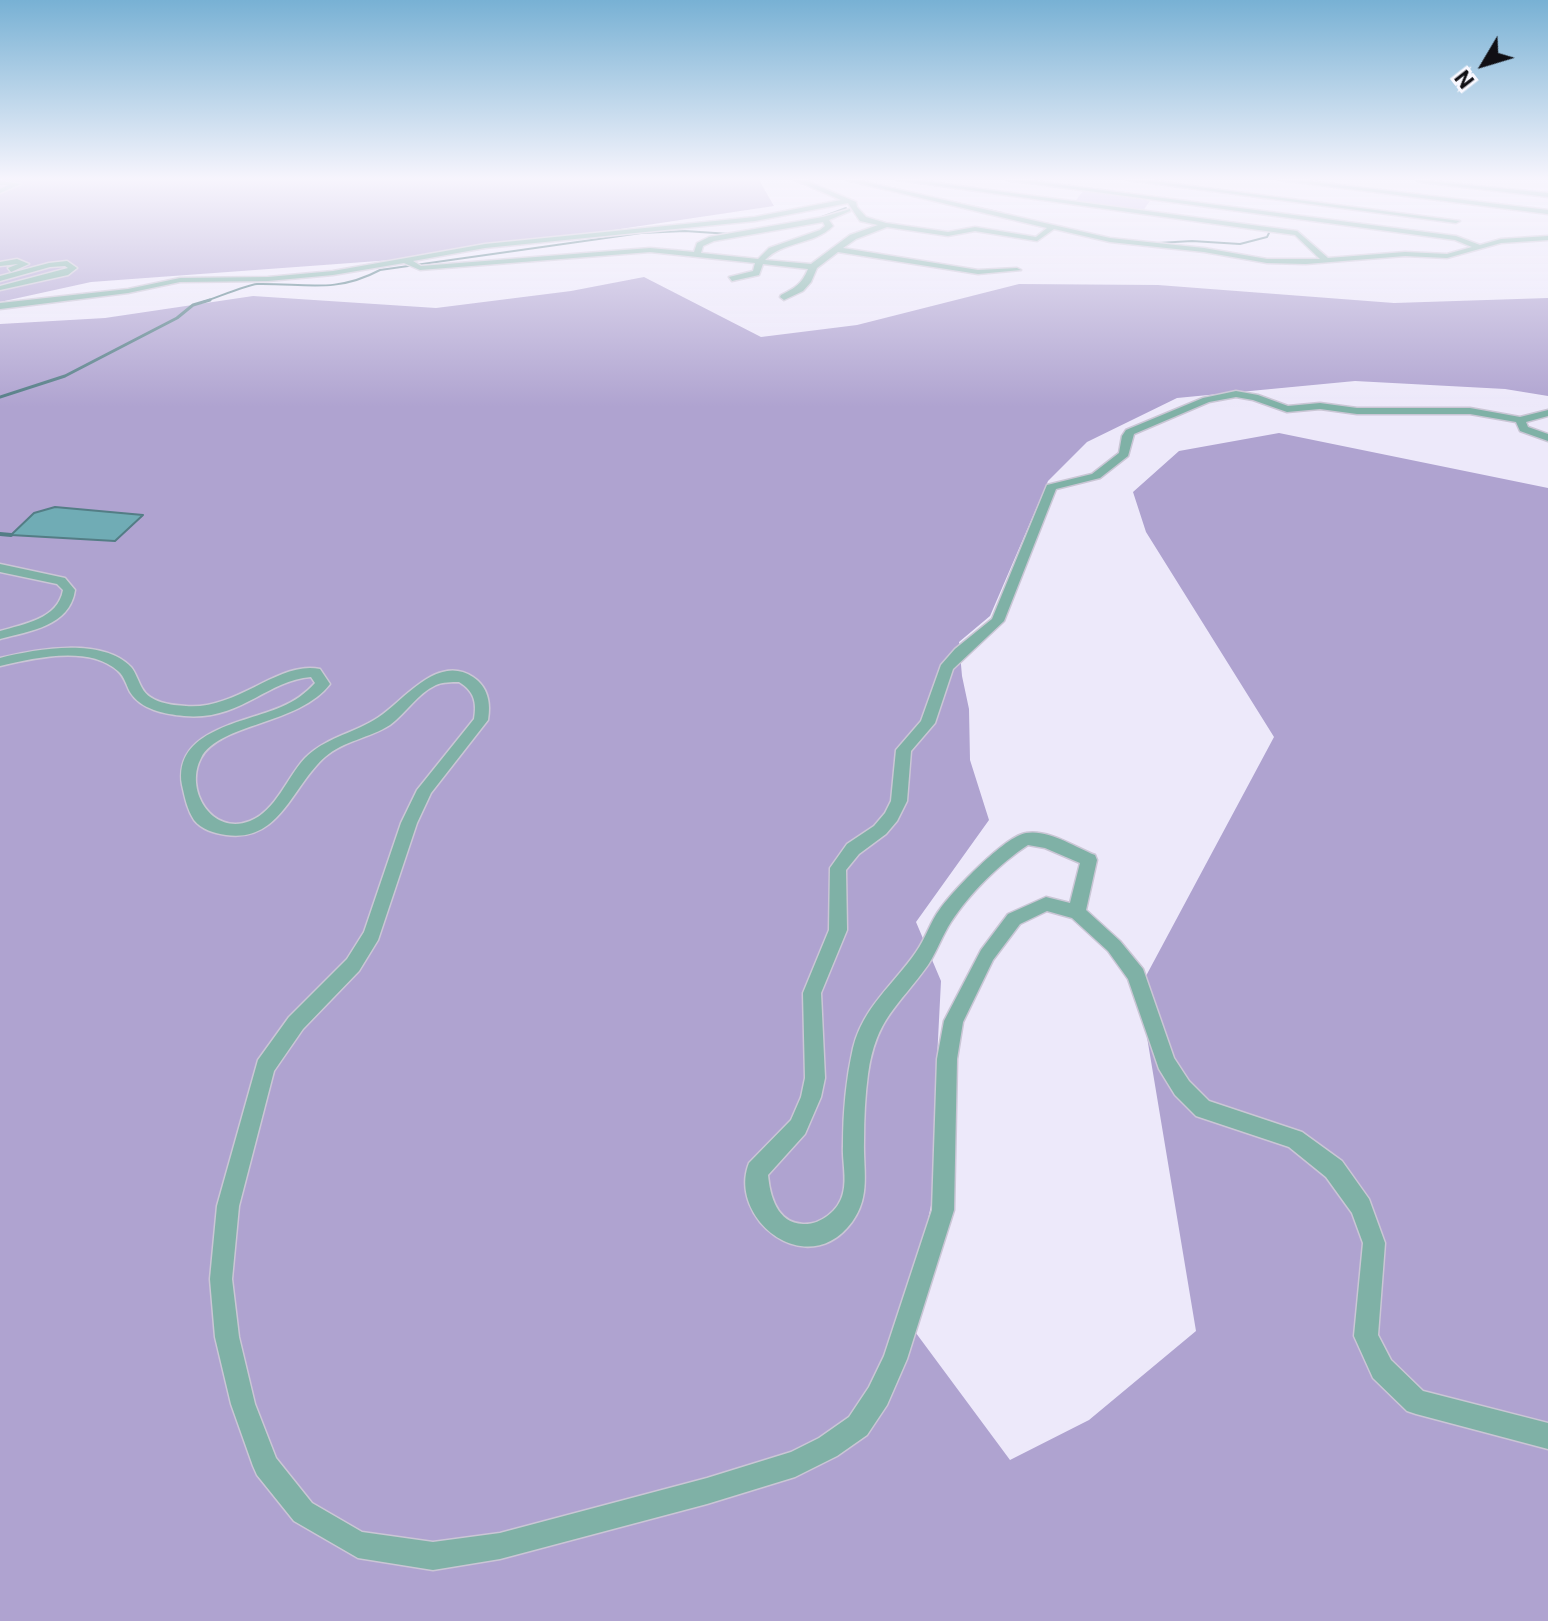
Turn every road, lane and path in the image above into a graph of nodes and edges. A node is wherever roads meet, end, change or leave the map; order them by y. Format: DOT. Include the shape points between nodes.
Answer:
graph roads {
  1 [pos="446,256"];
  2 [pos="557,256"];
  3 [pos="692,256"];
  4 [pos="696,256"];
  5 [pos="769,256"];
  6 [pos="828,256"];
  7 [pos="878,256"];
  8 [pos="1236,256"];
  9 [pos="1321,256"];
  10 [pos="1448,256"];
  11 [pos="1325,259"];
  12 [pos="760,261"];
  13 [pos="0,264"];
  14 [pos="412,264"];
  15 [pos="813,267"];
  16 [pos="1017,270"];
  17 [pos="0,276"];
  18 [pos="732,279"];
  19 [pos="0,288"];
  20 [pos="784,297"];
  21 [pos="0,306"];
  22 [pos="1548,413"];
  23 [pos="1520,420"];
  24 [pos="1548,438"];
  25 [pos="0,568"];
  26 [pos="0,635"];
  27 [pos="0,662"];
  28 [pos="1077,912"];
  29 [pos="1548,1436"];
  1 -- 14 [label="street"];
  2 -- 14 [label="street"];
  3 -- 4 [label="street"];
  4 -- 12 [label="street"];
  5 -- 12 [label="street"];
  6 -- 15 [label="street"];
  7 -- 16 [label="street" via="978,272"];
  8 -- 11 [label="street" via="1267,261"];
  9 -- 11 [label="street"];
  10 -- 11 [label="street"];
  12 -- 15 [label="street"];
  12 -- 18 [label="street" via="756,273"];
  13 -- 17 [label="street" via="25,264"];
  14 -- 21 [label="street" via="285,278 180,280"];
  15 -- 20 [label="street" via="807,282"];
  17 -- 19 [label="street" via="57,263 73,268"];
  22 -- 23 [label="street"];
  23 -- 24 [label="street" via="1524,429"];
  23 -- 28 [label="street" via="1470,411 1287,409 1247,394 1230,394 1130,432 1124,454 1096,476 1051,487 997,621 946,668 928,723 904,750 899,801 891,817 838,868 838,930 812,993 811,1097 798,1127 757,1171 762,1205 772,1221 785,1232 819,1235 845,1215 854,1198 853,1147 868,1028 922,958 948,911 973,885 1019,842 1037,840 1089,860"];
  25 -- 26 [label="street" via="61,581 69,600 54,615"];
  27 -- 28 [label="street" via="49,652 99,658 125,669 139,696 189,711 235,706 293,675 315,672 323,684 309,698 208,741 189,758 188,786 201,819 226,829 275,813 320,752 387,720 427,684 462,677 479,690 481,720 420,801 387,881 372,935 353,965 296,1023 265,1067 228,1206 221,1279 227,1337 243,1404 266,1466 303,1512 358,1545 433,1556 500,1546 795,1464 858,1426 895,1359 943,1210 947,1059 968,987 1014,919 1046,904"];
  28 -- 29 [label="street" via="1136,975 1166,1062 1182,1088 1203,1109 1295,1139 1334,1169 1361,1207 1374,1243 1366,1336 1382,1369 1416,1402"];
}
